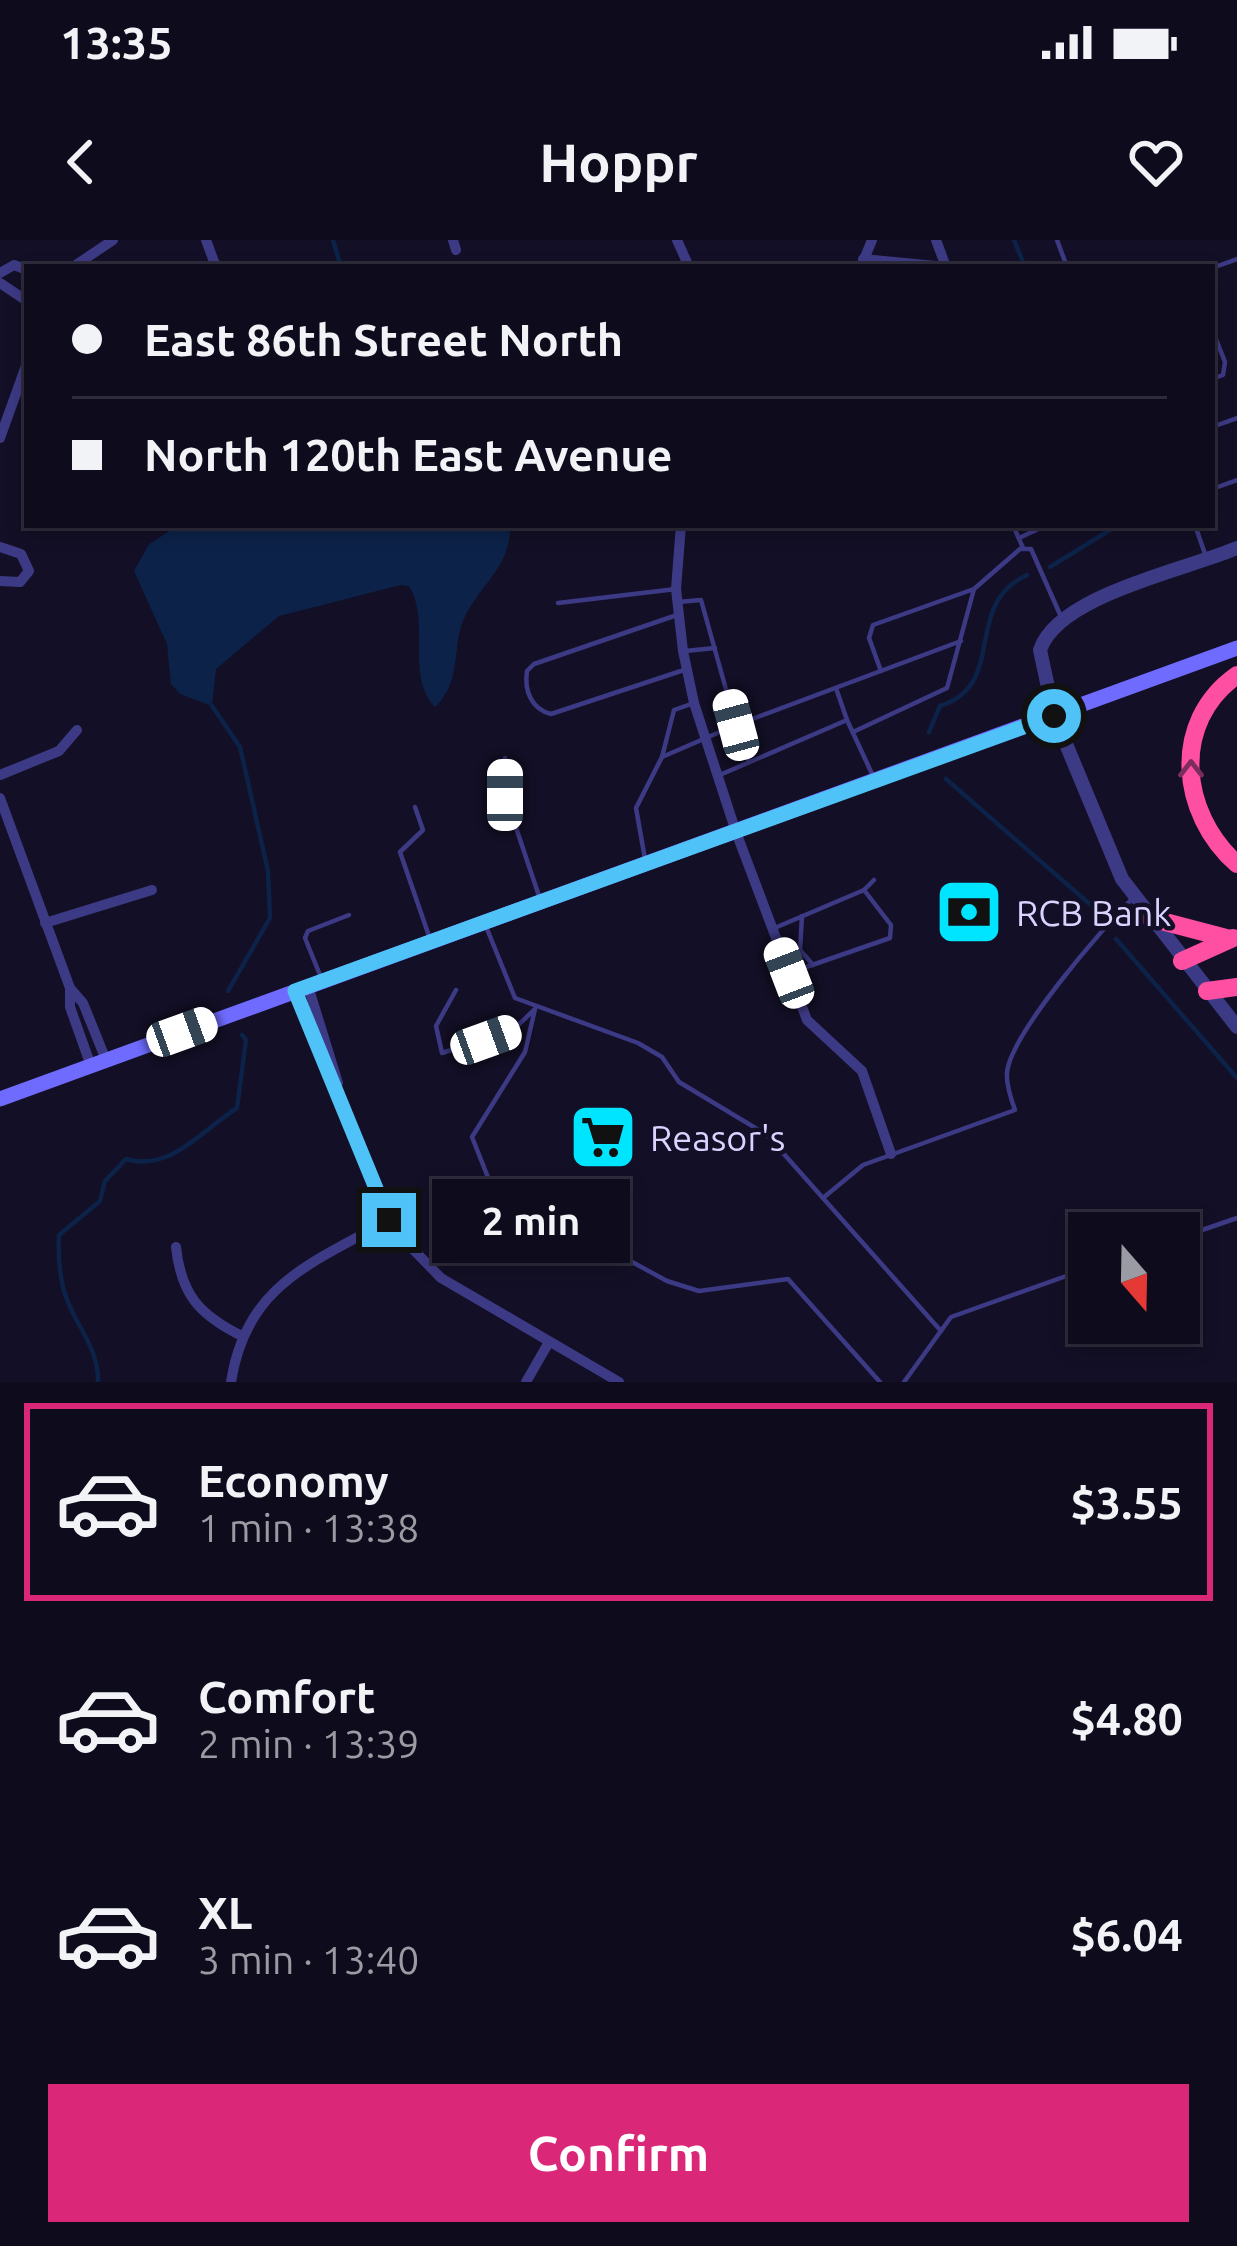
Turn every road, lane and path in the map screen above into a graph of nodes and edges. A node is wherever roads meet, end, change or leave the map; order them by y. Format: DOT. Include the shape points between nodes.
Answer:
graph roads {
  1 [pos="112,240"];
  2 [pos="872,240"];
  3 [pos="862,263"];
  4 [pos="77,264"];
  5 [pos="1215,337"];
  6 [pos="1215,379"];
  7 [pos="24,382"];
  8 [pos="0,438"];
  9 [pos="680,528"];
  10 [pos="1014,528"];
  11 [pos="1041,528"];
  12 [pos="1196,528"];
  13 [pos="1019,538"];
  14 [pos="0,548"];
  15 [pos="1023,548"];
  16 [pos="1237,548"];
  17 [pos="1208,560"];
  18 [pos="0,581"];
  19 [pos="974,589"];
  20 [pos="678,602"];
  21 [pos="558,603"];
  22 [pos="1062,619"];
  23 [pos="961,641"];
  24 [pos="715,648"];
  25 [pos="1237,648"];
  26 [pos="683,651"];
  27 [pos="687,669"];
  28 [pos="881,673"];
  29 [pos="1237,675"];
  30 [pos="836,689"];
  31 [pos="694,703"];
  32 [pos="1054,716"];
  33 [pos="847,720"];
  34 [pos="736,725"];
  35 [pos="77,730"];
  36 [pos="853,732"];
  37 [pos="705,739"];
  38 [pos="662,757"];
  39 [pos="506,758"];
  40 [pos="749,763"];
  41 [pos="0,775"];
  42 [pos="717,776"];
  43 [pos="875,781"];
  44 [pos="0,798"];
  45 [pos="415,807"];
  46 [pos="736,832"];
  47 [pos="646,864"];
  48 [pos="1237,864"];
  49 [pos="874,880"];
  50 [pos="152,890"];
  51 [pos="864,890"];
  52 [pos="1134,897"];
  53 [pos="541,902"];
  54 [pos="350,916"];
  55 [pos="802,916"];
  56 [pos="1150,918"];
  57 [pos="45,922"];
  58 [pos="484,922"];
  59 [pos="773,928"];
  60 [pos="1233,938"];
  61 [pos="431,941"];
  62 [pos="1182,961"];
  63 [pos="813,964"];
  64 [pos="789,973"];
  65 [pos="308,986"];
  66 [pos="1237,987"];
  67 [pos="456,990"];
  68 [pos="1208,991"];
  69 [pos="535,1010"];
  70 [pos="1237,1027"];
  71 [pos="99,1063"];
  72 [pos="0,1098"];
  73 [pos="891,1154"];
  74 [pos="823,1198"];
  75 [pos="1237,1219"];
  76 [pos="389,1220"];
  77 [pos="1200,1231"];
  78 [pos="176,1247"];
  79 [pos="1068,1275"];
  80 [pos="941,1331"];
  81 [pos="242,1336"];
  82 [pos="549,1342"];
  83 [pos="231,1382"];
  84 [pos="526,1382"];
  85 [pos="619,1382"];
  86 [pos="880,1382"];
  87 [pos="904,1382"];
  1 -- 4 [label="street"];
  2 -- 3 [label="street"];
  5 -- 6 [label="lane" via="1225,362"];
  7 -- 8 [label="street"];
  9 -- 20 [label="street"];
  10 -- 13 [label="lane"];
  11 -- 13 [label="lane"];
  12 -- 17 [label="lane"];
  13 -- 15 [label="lane"];
  14 -- 18 [label="street" via="21,554 29,571 20,582"];
  15 -- 19 [label="lane"];
  15 -- 22 [label="lane" via="1031,549"];
  16 -- 17 [label="street"];
  17 -- 22 [label="street"];
  19 -- 23 [label="lane"];
  19 -- 28 [label="lane" via="873,625 869,638"];
  20 -- 21 [label="lane"];
  20 -- 24 [label="lane" via="701,600"];
  20 -- 26 [label="street"];
  20 -- 27 [label="lane" via="534,664 525,680 531,701 551,714"];
  22 -- 32 [label="street" via="1040,650"];
  23 -- 28 [label="lane"];
  23 -- 36 [label="lane" via="937,697"];
  24 -- 26 [label="lane"];
  24 -- 34 [label="lane"];
  25 -- 32 [label="main road"];
  26 -- 27 [label="street"];
  27 -- 31 [label="street"];
  28 -- 30 [label="lane"];
  48 -- 29 [label="highway, one-way" via="1204,825 1190,769 1200,718"];
  30 -- 33 [label="lane"];
  30 -- 34 [label="lane"];
  31 -- 37 [label="street"];
  31 -- 38 [label="lane" via="674,710"];
  32 -- 43 [label="main road"];
  32 -- 52 [label="street"];
  33 -- 36 [label="lane"];
  33 -- 40 [label="lane"];
  34 -- 37 [label="lane"];
  34 -- 40 [label="lane"];
  35 -- 41 [label="street" via="59,751"];
  36 -- 43 [label="lane"];
  37 -- 38 [label="lane"];
  37 -- 42 [label="street"];
  38 -- 47 [label="lane" via="636,808"];
  39 -- 53 [label="lane" via="505,795"];
  40 -- 42 [label="lane"];
  42 -- 46 [label="street"];
  43 -- 46 [label="main road"];
  44 -- 57 [label="street"];
  45 -- 61 [label="lane" via="423,830 400,851"];
  46 -- 47 [label="main road"];
  46 -- 59 [label="street"];
  47 -- 53 [label="main road"];
  49 -- 51 [label="lane"];
  50 -- 57 [label="street"];
  51 -- 55 [label="lane"];
  51 -- 63 [label="lane" via="891,925 890,938"];
  52 -- 56 [label="street"];
  52 -- 73 [label="lane" via="1088,944 1018,1046 1006,1070 1015,1110"];
  53 -- 58 [label="main road"];
  54 -- 65 [label="lane" via="308,931"];
  55 -- 59 [label="lane"];
  55 -- 63 [label="lane" via="800,950"];
  56 -- 60 [label="highway"];
  56 -- 62 [label="street"];
  57 -- 71 [label="street" via="83,1003"];
  58 -- 61 [label="main road"];
  58 -- 69 [label="lane" via="515,998"];
  59 -- 64 [label="street"];
  60 -- 62 [label="highway"];
  61 -- 65 [label="main road"];
  62 -- 68 [label="street"];
  63 -- 64 [label="lane"];
  64 -- 73 [label="street" via="807,1020 862,1071"];
  65 -- 71 [label="main road"];
  65 -- 76 [label="street"];
  66 -- 68 [label="highway"];
  67 -- 69 [label="lane" via="436,1026 442,1053 514,1029"];
  68 -- 70 [label="street"];
  69 -- 74 [label="lane" via="560,1010 662,1057 679,1082 767,1135"];
  69 -- 86 [label="lane" via="525,1052 472,1137 491,1185 699,1292 788,1279"];
  71 -- 72 [label="main road"];
  73 -- 74 [label="lane"];
  74 -- 80 [label="lane"];
  75 -- 77 [label="lane"];
  76 -- 81 [label="street" via="282,1282"];
  76 -- 82 [label="street" via="441,1278"];
  78 -- 81 [label="street" via="186,1294"];
  79 -- 80 [label="lane" via="951,1317"];
  80 -- 87 [label="lane"];
  81 -- 83 [label="street"];
  82 -- 84 [label="street"];
  82 -- 85 [label="street"];
}
